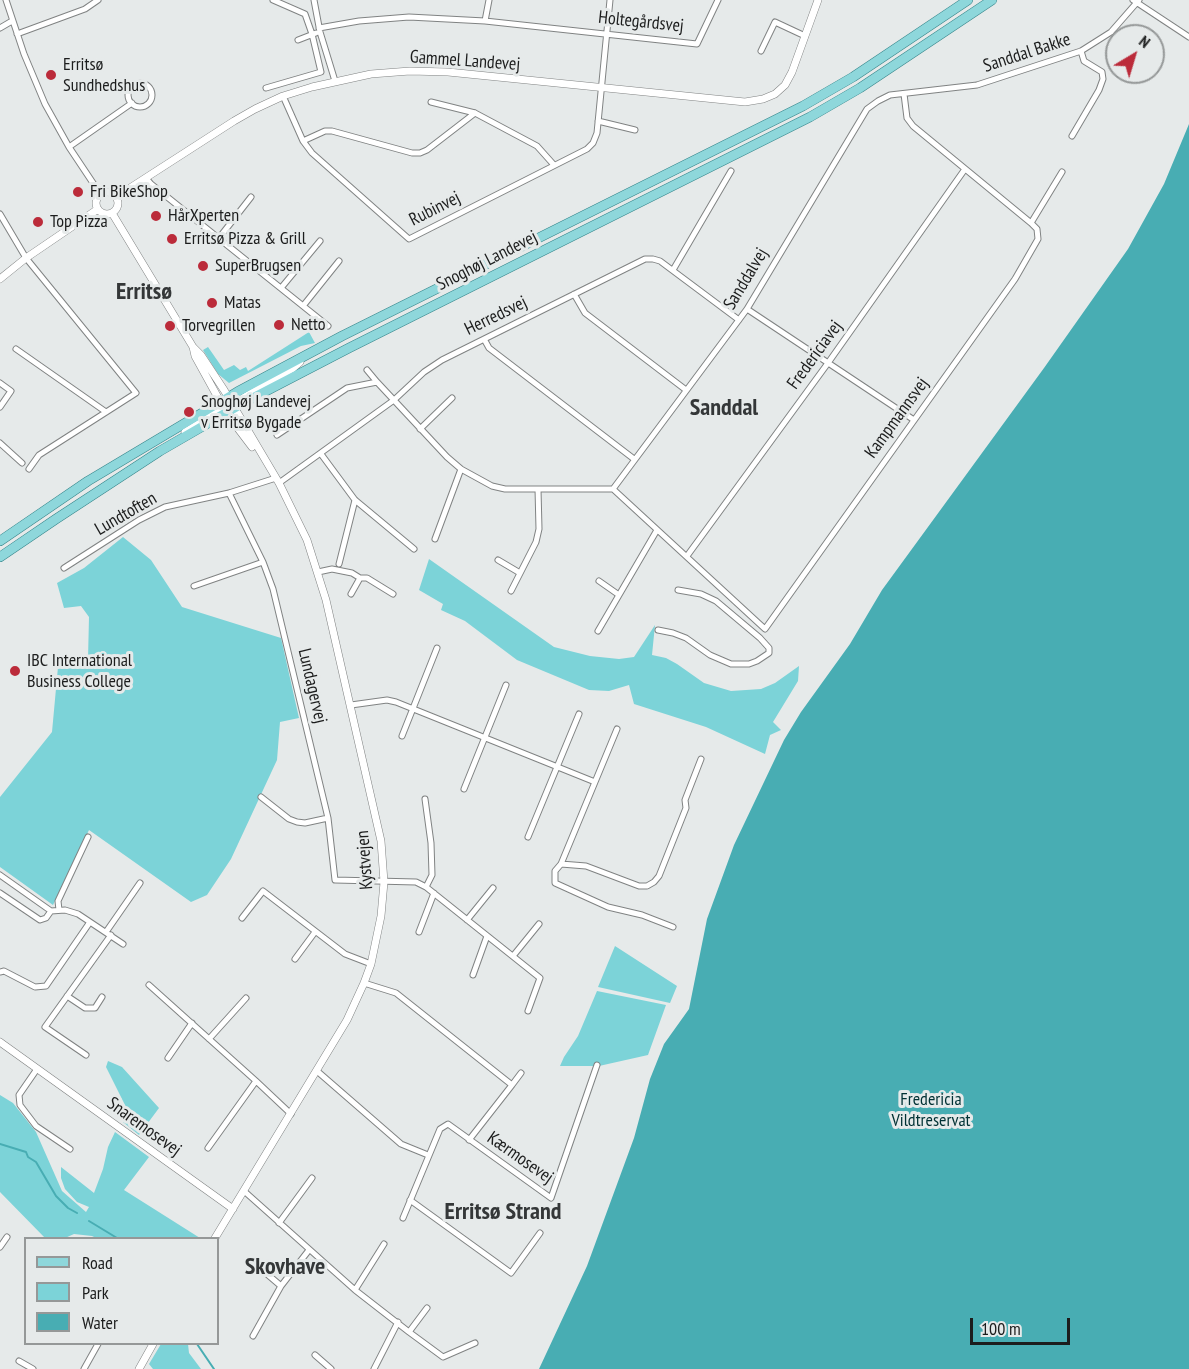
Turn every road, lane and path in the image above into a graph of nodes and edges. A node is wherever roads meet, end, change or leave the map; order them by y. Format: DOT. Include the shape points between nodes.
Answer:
graph roads {
  1 [pos="6,0"];
  2 [pos="98,0"];
  3 [pos="273,0"];
  4 [pos="314,0"];
  5 [pos="489,0"];
  6 [pos="610,0"];
  7 [pos="718,0"];
  8 [pos="818,0"];
  9 [pos="968,0"];
  10 [pos="992,0"];
  11 [pos="1136,1"];
  12 [pos="12,21"];
  13 [pos="485,21"];
  14 [pos="0,28"];
  15 [pos="320,30"];
  16 [pos="17,34"];
  17 [pos="312,34"];
  18 [pos="607,34"];
  19 [pos="805,36"];
  20 [pos="1189,37"];
  21 [pos="298,40"];
  22 [pos="761,51"];
  23 [pos="1081,51"];
  24 [pos="335,81"];
  25 [pos="266,88"];
  26 [pos="601,88"];
  27 [pos="904,94"];
  28 [pos="283,96"];
  29 [pos="430,102"];
  30 [pos="132,104"];
  31 [pos="475,113"];
  32 [pos="598,121"];
  33 [pos="635,130"];
  34 [pos="1072,136"];
  35 [pos="303,141"];
  36 [pos="69,147"];
  37 [pos="554,165"];
  38 [pos="965,169"];
  39 [pos="731,171"];
  40 [pos="1062,172"];
  41 [pos="146,178"];
  42 [pos="101,195"];
  43 [pos="251,197"];
  44 [pos="116,198"];
  45 [pos="98,209"];
  46 [pos="112,213"];
  47 [pos="0,214"];
  48 [pos="1031,223"];
  49 [pos="219,238"];
  50 [pos="320,241"];
  51 [pos="27,258"];
  52 [pos="339,261"];
  53 [pos="673,270"];
  54 [pos="0,279"];
  55 [pos="281,288"];
  56 [pos="574,294"];
  57 [pos="303,306"];
  58 [pos="747,309"];
  59 [pos="739,320"];
  60 [pos="328,327"];
  61 [pos="484,339"];
  62 [pos="16,349"];
  63 [pos="828,363"];
  64 [pos="367,370"];
  65 [pos="377,382"];
  66 [pos="0,383"];
  67 [pos="686,390"];
  68 [pos="452,398"];
  69 [pos="394,400"];
  70 [pos="228,405"];
  71 [pos="0,407"];
  72 [pos="106,412"];
  73 [pos="914,420"];
  74 [pos="420,429"];
  75 [pos="277,435"];
  76 [pos="0,443"];
  77 [pos="321,454"];
  78 [pos="634,459"];
  79 [pos="22,463"];
  80 [pos="29,469"];
  81 [pos="461,469"];
  82 [pos="278,481"];
  83 [pos="538,489"];
  84 [pos="613,489"];
  85 [pos="229,493"];
  86 [pos="355,500"];
  87 [pos="657,530"];
  88 [pos="435,539"];
  89 [pos="0,540"];
  90 [pos="414,549"];
  91 [pos="687,556"];
  92 [pos="0,557"];
  93 [pos="498,560"];
  94 [pos="263,562"];
  95 [pos="339,564"];
  96 [pos="64,568"];
  97 [pos="318,572"];
  98 [pos="520,573"];
  99 [pos="360,578"];
  100 [pos="599,581"];
  101 [pos="194,586"];
  102 [pos="722,589"];
  103 [pos="678,590"];
  104 [pos="511,591"];
  105 [pos="351,594"];
  106 [pos="393,594"];
  107 [pos="619,596"];
  108 [pos="716,601"];
  109 [pos="658,630"];
  110 [pos="598,631"];
  111 [pos="437,648"];
  112 [pos="506,685"];
  113 [pos="351,705"];
  114 [pos="412,708"];
  115 [pos="579,714"];
  116 [pos="617,729"];
  117 [pos="402,736"];
  118 [pos="485,738"];
  119 [pos="701,759"];
  120 [pos="558,766"];
  121 [pos="595,782"];
  122 [pos="464,789"];
  123 [pos="261,797"];
  124 [pos="425,799"];
  125 [pos="328,818"];
  126 [pos="88,837"];
  127 [pos="528,837"];
  128 [pos="561,864"];
  129 [pos="0,875"];
  130 [pos="384,882"];
  131 [pos="140,883"];
  132 [pos="426,887"];
  133 [pos="493,888"];
  134 [pos="0,893"];
  135 [pos="434,893"];
  136 [pos="59,910"];
  137 [pos="51,911"];
  138 [pos="242,918"];
  139 [pos="467,920"];
  140 [pos="90,922"];
  141 [pos="539,924"];
  142 [pos="673,927"];
  143 [pos="315,932"];
  144 [pos="419,932"];
  145 [pos="108,934"];
  146 [pos="487,936"];
  147 [pos="123,944"];
  148 [pos="513,956"];
  149 [pos="295,958"];
  150 [pos="371,964"];
  151 [pos="0,972"];
  152 [pos="473,975"];
  153 [pos="364,983"];
  154 [pos="149,985"];
  155 [pos="67,996"];
  156 [pos="102,997"];
  157 [pos="246,998"];
  158 [pos="528,1011"];
  159 [pos="192,1023"];
  160 [pos="209,1039"];
  161 [pos="0,1042"];
  162 [pos="86,1055"];
  163 [pos="168,1058"];
  164 [pos="597,1065"];
  165 [pos="37,1069"];
  166 [pos="317,1071"];
  167 [pos="521,1073"];
  168 [pos="256,1081"];
  169 [pos="512,1085"];
  170 [pos="291,1114"];
  171 [pos="469,1140"];
  172 [pos="208,1148"];
  173 [pos="70,1149"];
  174 [pos="428,1155"];
  175 [pos="312,1178"];
  176 [pos="244,1191"];
  177 [pos="410,1200"];
  178 [pos="233,1209"];
  179 [pos="403,1218"];
  180 [pos="279,1222"];
  181 [pos="540,1233"];
  182 [pos="7,1237"];
  183 [pos="216,1237"];
  184 [pos="384,1244"];
  185 [pos="0,1247"];
  186 [pos="309,1250"];
  187 [pos="253,1262"];
  188 [pos="281,1286"];
  189 [pos="355,1290"];
  190 [pos="427,1308"];
  191 [pos="398,1322"];
  192 [pos="409,1332"];
  193 [pos="253,1336"];
  194 [pos="475,1343"];
  195 [pos="97,1345"];
  196 [pos="152,1345"];
  197 [pos="315,1355"];
  198 [pos="19,1361"];
  199 [pos="33,1369"];
  200 [pos="84,1369"];
  201 [pos="139,1369"];
  202 [pos="331,1369"];
  203 [pos="374,1369"];
  1 -- 12 [label="street"];
  2 -- 16 [label="street" via="85,9"];
  3 -- 17 [label="street" via="305,14"];
  4 -- 15 [label="street"];
  5 -- 13 [label="street"];
  6 -- 18 [label="street, Rubinvej"];
  7 -- 18 [label="street, Holtegårdsvej" via="696,44"];
  8 -- 19 [label="street, Gammel Landevej"];
  9 -- 70 [label="main road, Snoghøj Landevej" via="803,106 311,352"];
  10 -- 70 [label="main road, Snoghøj Landevej" via="810,117"];
  11 -- 20 [label="street"];
  11 -- 23 [label="street, Sanddal Bakke" via="1111,32"];
  12 -- 14 [label="street"];
  12 -- 16 [label="street"];
  13 -- 15 [label="street, Holtegårdsvej" via="409,17 359,21"];
  13 -- 18 [label="street, Holtegårdsvej"];
  15 -- 17 [label="street, Holtegårdsvej"];
  15 -- 24 [label="street"];
  16 -- 36 [label="street" via="39,92"];
  17 -- 21 [label="street, Holtegårdsvej"];
  17 -- 25 [label="street" via="321,72"];
  18 -- 26 [label="street, Rubinvej"];
  19 -- 22 [label="street" via="775,22"];
  19 -- 26 [label="street, Gammel Landevej" via="785,85 763,99 745,102"];
  23 -- 27 [label="street, Sanddal Bakke" via="977,85"];
  23 -- 34 [label="street" via="1084,61 1102,72 1103,79"];
  24 -- 26 [label="street, Gammel Landevej" via="410,71"];
  24 -- 28 [label="street, Gammel Landevej"];
  26 -- 32 [label="street, Rubinvej"];
  27 -- 38 [label="street" via="908,118 914,126"];
  27 -- 58 [label="street, Sanddalvej" via="890,95 867,109"];
  28 -- 35 [label="street, Rubinvej"];
  28 -- 41 [label="street, Gammel Landevej" via="234,121"];
  29 -- 31 [label="street"];
  30 -- 30 [label="street" via="145,105 150,100 149,88 138,83 132,86 128,91"];
  30 -- 36 [label="street"];
  31 -- 35 [label="street" via="420,153 332,131"];
  31 -- 37 [label="street" via="537,146"];
  32 -- 33 [label="street"];
  32 -- 37 [label="street, Rubinvej" via="597,133 587,149"];
  35 -- 37 [label="street, Rubinvej" via="410,239"];
  36 -- 42 [label="street"];
  38 -- 48 [label="street"];
  38 -- 63 [label="street, Fredericiavej"];
  39 -- 53 [label="street"];
  40 -- 48 [label="street"];
  41 -- 44 [label="street, Gammel Landevej"];
  41 -- 49 [label="street"];
  42 -- 44 [label="street" via="111,193"];
  42 -- 45 [label="street" via="96,201"];
  43 -- 49 [label="street"];
  44 -- 46 [label="street" via="117,206"];
  45 -- 46 [label="street"];
  45 -- 51 [label="street"];
  46 -- 70 [label="street, Kystvejen"];
  47 -- 51 [label="street"];
  48 -- 73 [label="street, Kampmannsvej" via="1037,229 1038,239 1016,279"];
  49 -- 55 [label="street"];
  50 -- 55 [label="street"];
  51 -- 54 [label="street"];
  51 -- 72 [label="street" via="135,393"];
  52 -- 57 [label="street"];
  53 -- 56 [label="street, Herredsvej" via="660,261 645,259"];
  53 -- 59 [label="street, Herredsvej"];
  55 -- 57 [label="street"];
  56 -- 61 [label="street, Herredsvej"];
  56 -- 67 [label="street" via="585,313"];
  57 -- 60 [label="street"];
  58 -- 59 [label="street, Sanddalvej"];
  58 -- 63 [label="street"];
  59 -- 67 [label="street, Sanddalvej"];
  61 -- 69 [label="street, Herredsvej" via="424,372"];
  61 -- 78 [label="street" via="489,348"];
  62 -- 72 [label="street"];
  63 -- 73 [label="street"];
  63 -- 91 [label="street, Fredericiavej"];
  64 -- 65 [label="street"];
  65 -- 69 [label="street"];
  65 -- 75 [label="street" via="347,388"];
  66 -- 71 [label="street" via="11,391"];
  67 -- 78 [label="street, Sanddalvej"];
  68 -- 74 [label="street"];
  69 -- 74 [label="street"];
  69 -- 77 [label="street, Herredsvej"];
  70 -- 82 [label="street, Kystvejen"];
  70 -- 89 [label="main road, Snoghøj Landevej" via="88,481"];
  70 -- 92 [label="main road, Snoghøj Landevej"];
  72 -- 80 [label="street" via="39,455"];
  73 -- 102 [label="street, Kampmannsvej" via="765,629"];
  74 -- 81 [label="street"];
  76 -- 79 [label="street"];
  77 -- 82 [label="street, Herredsvej"];
  77 -- 86 [label="street"];
  78 -- 84 [label="street, Sanddalvej"];
  81 -- 83 [label="street" via="492,486"];
  81 -- 88 [label="street"];
  82 -- 85 [label="street, Lundtoften"];
  82 -- 97 [label="street, Kystvejen"];
  83 -- 84 [label="street"];
  83 -- 98 [label="street" via="539,529"];
  84 -- 87 [label="street"];
  85 -- 94 [label="street, Lundagervej"];
  85 -- 96 [label="street, Lundtoften" via="165,507"];
  86 -- 90 [label="street"];
  86 -- 95 [label="street"];
  87 -- 91 [label="street"];
  87 -- 107 [label="street"];
  91 -- 102 [label="street"];
  93 -- 98 [label="street"];
  94 -- 101 [label="street"];
  94 -- 125 [label="street, Lundagervej" via="273,589"];
  97 -- 99 [label="street" via="332,568"];
  97 -- 113 [label="street, Kystvejen"];
  98 -- 104 [label="street"];
  99 -- 105 [label="street"];
  99 -- 106 [label="street" via="367,578"];
  100 -- 107 [label="street"];
  102 -- 108 [label="street"];
  103 -- 108 [label="street"];
  107 -- 110 [label="street"];
  108 -- 109 [label="street" via="769,648 765,657 749,664 731,664 710,656 686,638"];
  111 -- 114 [label="street"];
  112 -- 118 [label="street"];
  113 -- 114 [label="street" via="387,700"];
  113 -- 130 [label="street, Kystvejen" via="381,842"];
  114 -- 117 [label="street"];
  114 -- 118 [label="street"];
  115 -- 120 [label="street"];
  116 -- 121 [label="street"];
  118 -- 120 [label="street"];
  118 -- 122 [label="street"];
  119 -- 128 [label="street" via="685,800 686,808 654,882 639,886 586,866"];
  120 -- 121 [label="street"];
  120 -- 127 [label="street"];
  121 -- 128 [label="street"];
  123 -- 125 [label="street" via="297,822"];
  124 -- 132 [label="street" via="432,875"];
  125 -- 130 [label="street, Lundagervej" via="335,880"];
  126 -- 136 [label="street" via="58,901"];
  128 -- 142 [label="street" via="553,878 560,886 608,907"];
  129 -- 137 [label="street"];
  130 -- 132 [label="street" via="416,882"];
  130 -- 150 [label="street, Kystvejen"];
  131 -- 145 [label="street"];
  132 -- 135 [label="street"];
  133 -- 139 [label="street"];
  134 -- 137 [label="street" via="40,920"];
  135 -- 139 [label="street"];
  135 -- 144 [label="street"];
  136 -- 137 [label="street"];
  136 -- 140 [label="street" via="78,914"];
  138 -- 143 [label="street" via="263,891"];
  139 -- 146 [label="street"];
  140 -- 145 [label="street"];
  140 -- 151 [label="street" via="46,986 35,987"];
  141 -- 148 [label="street"];
  143 -- 149 [label="street"];
  143 -- 150 [label="street" via="345,954"];
  145 -- 147 [label="street"];
  145 -- 155 [label="street"];
  146 -- 148 [label="street"];
  146 -- 152 [label="street"];
  148 -- 158 [label="street" via="540,978"];
  150 -- 153 [label="street, Kystvejen"];
  153 -- 166 [label="street, Kystvejen"];
  153 -- 169 [label="street" via="396,993"];
  154 -- 159 [label="street"];
  155 -- 156 [label="street" via="85,1008 95,1008"];
  155 -- 162 [label="street" via="45,1027"];
  157 -- 160 [label="street"];
  159 -- 160 [label="street"];
  159 -- 163 [label="street"];
  160 -- 168 [label="street"];
  161 -- 165 [label="street, Snaremosevej"];
  164 -- 171 [label="street, Kærmosevej" via="551,1198"];
  165 -- 173 [label="street" via="19,1095 20,1105 36,1125"];
  165 -- 178 [label="street, Snaremosevej"];
  166 -- 170 [label="street, Kystvejen"];
  166 -- 174 [label="street" via="401,1144"];
  167 -- 169 [label="street"];
  168 -- 170 [label="street"];
  168 -- 172 [label="street"];
  169 -- 171 [label="street"];
  170 -- 176 [label="street, Kystvejen"];
  171 -- 174 [label="street, Kærmosevej" via="444,1125"];
  174 -- 177 [label="street"];
  175 -- 180 [label="street"];
  176 -- 178 [label="street, Kystvejen"];
  176 -- 180 [label="street"];
  177 -- 179 [label="street"];
  177 -- 181 [label="street" via="511,1273"];
  178 -- 183 [label="street, Kystvejen"];
  180 -- 186 [label="street"];
  182 -- 185 [label="street"];
  184 -- 189 [label="street"];
  186 -- 188 [label="street"];
  186 -- 189 [label="street"];
  187 -- 188 [label="street"];
  188 -- 193 [label="street"];
  189 -- 191 [label="street"];
  190 -- 192 [label="street"];
  191 -- 192 [label="street"];
  191 -- 203 [label="street"];
  192 -- 194 [label="street" via="443,1357"];
  195 -- 200 [label="street"];
  196 -- 201 [label="street"];
  197 -- 202 [label="street"];
  198 -- 199 [label="street"];
}
